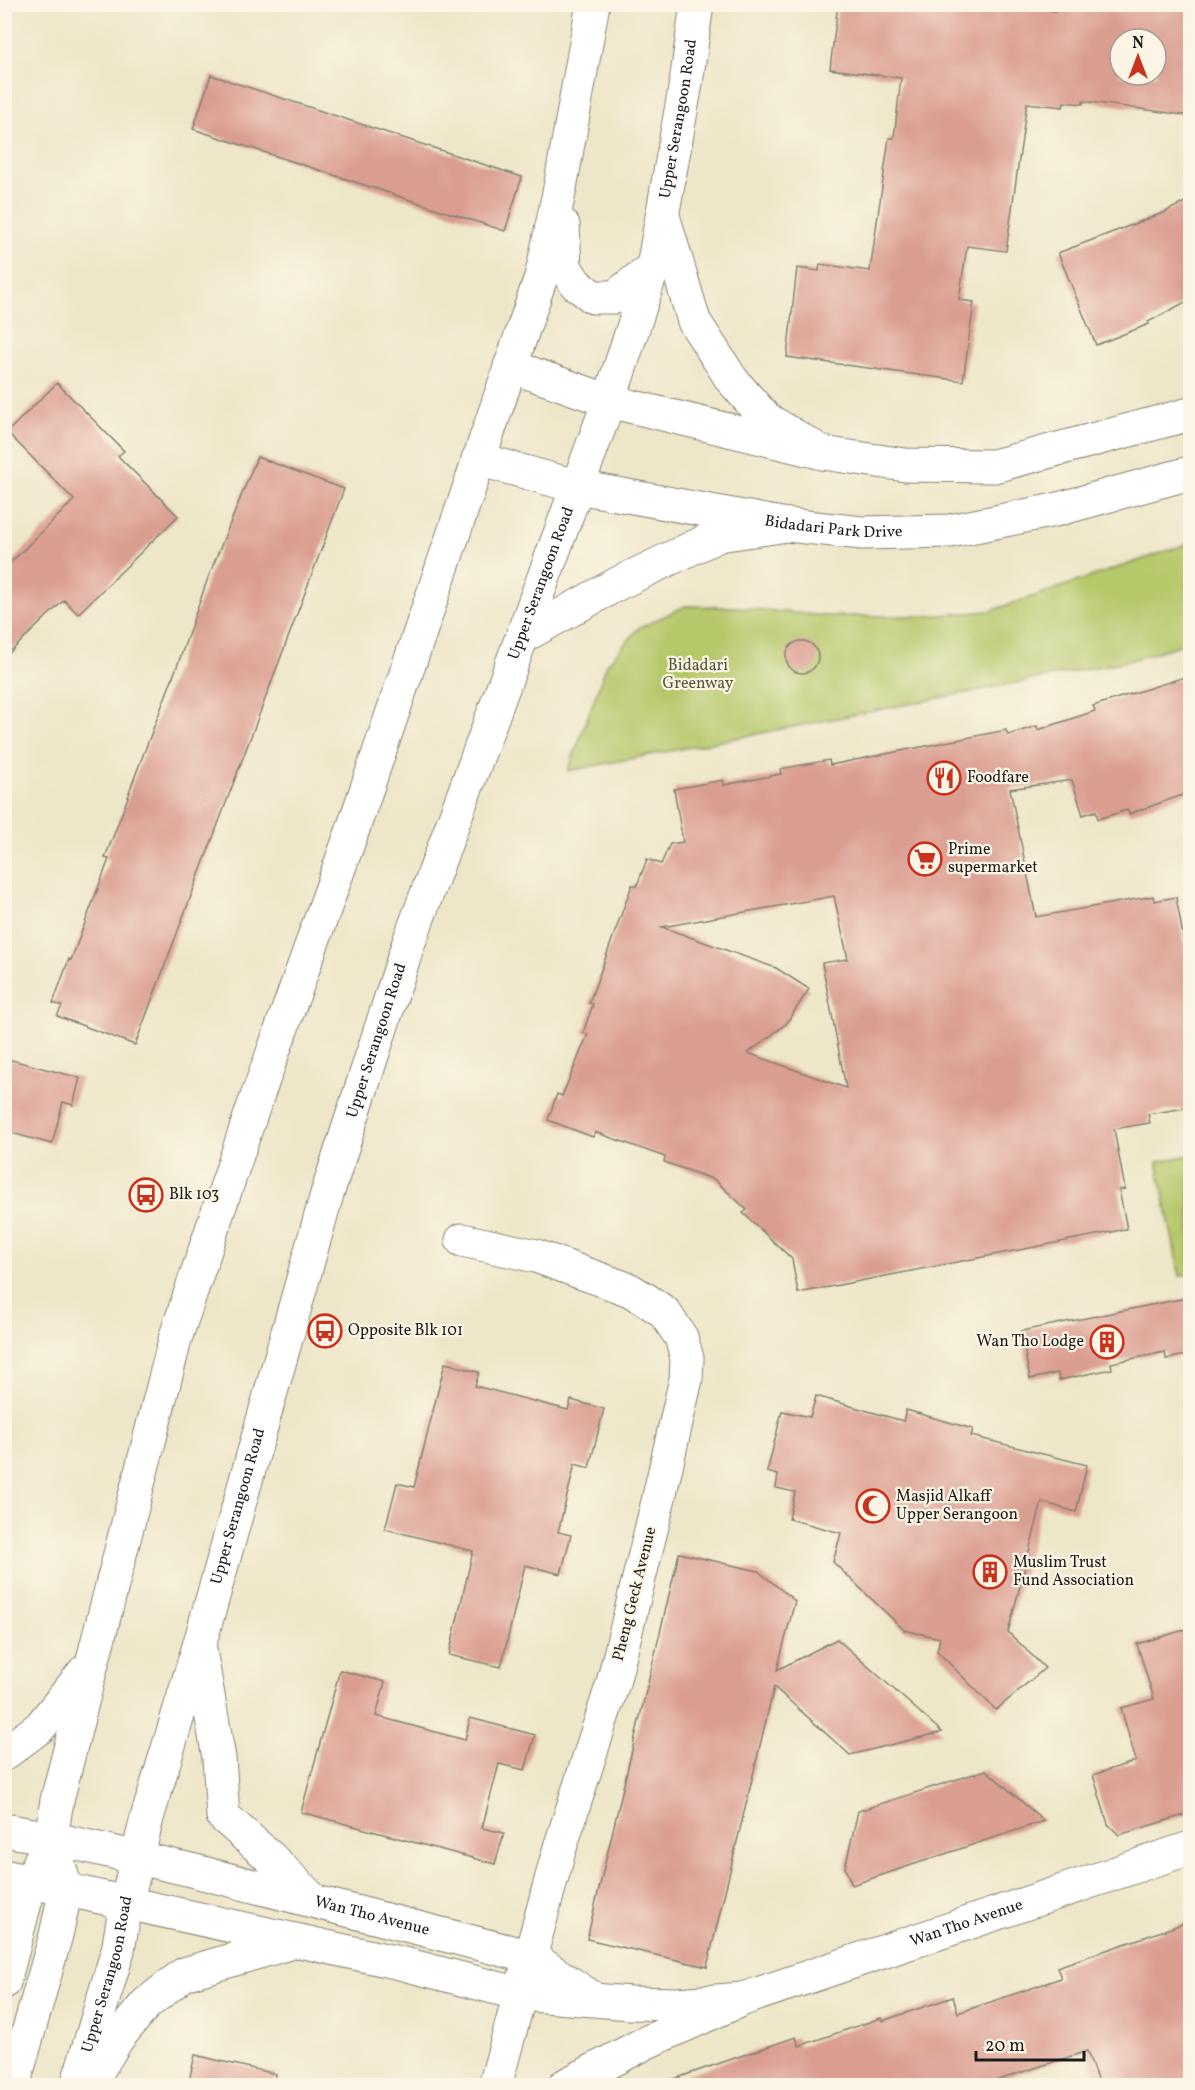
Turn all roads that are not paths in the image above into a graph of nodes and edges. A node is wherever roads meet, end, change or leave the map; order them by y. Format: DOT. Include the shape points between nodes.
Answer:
graph roads {
  1 [pos="593,4"];
  2 [pos="698,4"];
  3 [pos="560,188"];
  4 [pos="662,212"];
  5 [pos="653,267"];
  6 [pos="510,366"];
  7 [pos="609,401"];
  8 [pos="1191,414"];
  9 [pos="823,453"];
  10 [pos="478,459"];
  11 [pos="1191,473"];
  12 [pos="578,487"];
  13 [pos="787,525"];
  14 [pos="522,637"];
  15 [pos="462,1240"];
  16 [pos="199,1646"];
  17 [pos="91,1664"];
  18 [pos="4,1754"];
  19 [pos="4,1830"];
  20 [pos="51,1838"];
  21 [pos="1191,1848"];
  22 [pos="136,1858"];
  23 [pos="18,1878"];
  24 [pos="66,1889"];
  25 [pos="312,1899"];
  26 [pos="126,1904"];
  27 [pos="296,1941"];
  28 [pos="531,1957"];
  29 [pos="4,1982"];
  30 [pos="520,1994"];
  31 [pos="743,1999"];
  32 [pos="596,2000"];
  33 [pos="13,2085"];
  34 [pos="77,2085"];
  35 [pos="88,2085"];
  36 [pos="495,2085"];
  37 [pos="564,2085"];
  1 -- 3 [label="main road"];
  2 -- 4 [label="main road, Upper Serangoon Road"];
  3 -- 5 [label="main road" via="565,267 576,284 594,297 615,297"];
  3 -- 6 [label="main road" via="542,274"];
  4 -- 5 [label="main road, Upper Serangoon Road"];
  4 -- 9 [label="main road" via="694,321 732,380 766,419"];
  5 -- 7 [label="main road, Upper Serangoon Road"];
  6 -- 7 [label="main road"];
  6 -- 10 [label="main road"];
  7 -- 9 [label="main road"];
  7 -- 12 [label="main road, Upper Serangoon Road"];
  8 -- 9 [label="main road" via="994,466 905,465"];
  10 -- 12 [label="main road, Bidadari Park Drive"];
  10 -- 17 [label="main road" via="176,1336"];
  11 -- 13 [label="main road, Bidadari Park Drive" via="1055,510 950,531 862,533"];
  12 -- 13 [label="main road, Bidadari Park Drive"];
  12 -- 14 [label="main road, Upper Serangoon Road"];
  13 -- 14 [label="main road" via="719,535"];
  14 -- 16 [label="main road, Upper Serangoon Road" via="409,942 327,1194"];
  15 -- 28 [label="main road, Pheng Geck Avenue" via="536,1256 630,1290 664,1312 681,1337 687,1358 686,1379 659,1499 616,1671 559,1851"];
  16 -- 22 [label="main road, Upper Serangoon Road"];
  16 -- 25 [label="main road" via="219,1758 223,1816"];
  17 -- 18 [label="main road" via="40,1727"];
  17 -- 20 [label="main road"];
  19 -- 20 [label="main road, Wan Tho Avenue"];
  20 -- 22 [label="main road, Wan Tho Avenue"];
  20 -- 23 [label="main road"];
  20 -- 24 [label="main road"];
  21 -- 31 [label="main road, Wan Tho Avenue"];
  22 -- 25 [label="main road, Wan Tho Avenue"];
  22 -- 26 [label="main road, Upper Serangoon Road"];
  23 -- 24 [label="main road, Wan Tho Avenue"];
  23 -- 29 [label="main road"];
  24 -- 26 [label="main road, Wan Tho Avenue"];
  24 -- 33 [label="main road"];
  25 -- 28 [label="main road, Wan Tho Avenue"];
  26 -- 27 [label="main road, Wan Tho Avenue"];
  26 -- 34 [label="main road, Upper Serangoon Road" via="118,1950"];
  27 -- 30 [label="main road, Wan Tho Avenue"];
  27 -- 35 [label="main road" via="184,1974 146,2004 117,2039"];
  28 -- 30 [label="main road, Pheng Geck Avenue"];
  28 -- 32 [label="main road, Wan Tho Avenue"];
  30 -- 32 [label="main road, Wan Tho Avenue"];
  30 -- 36 [label="main road, Pheng Geck Avenue"];
  31 -- 32 [label="main road, Wan Tho Avenue" via="677,2004"];
  31 -- 37 [label="main road, Wan Tho Avenue"];
}
